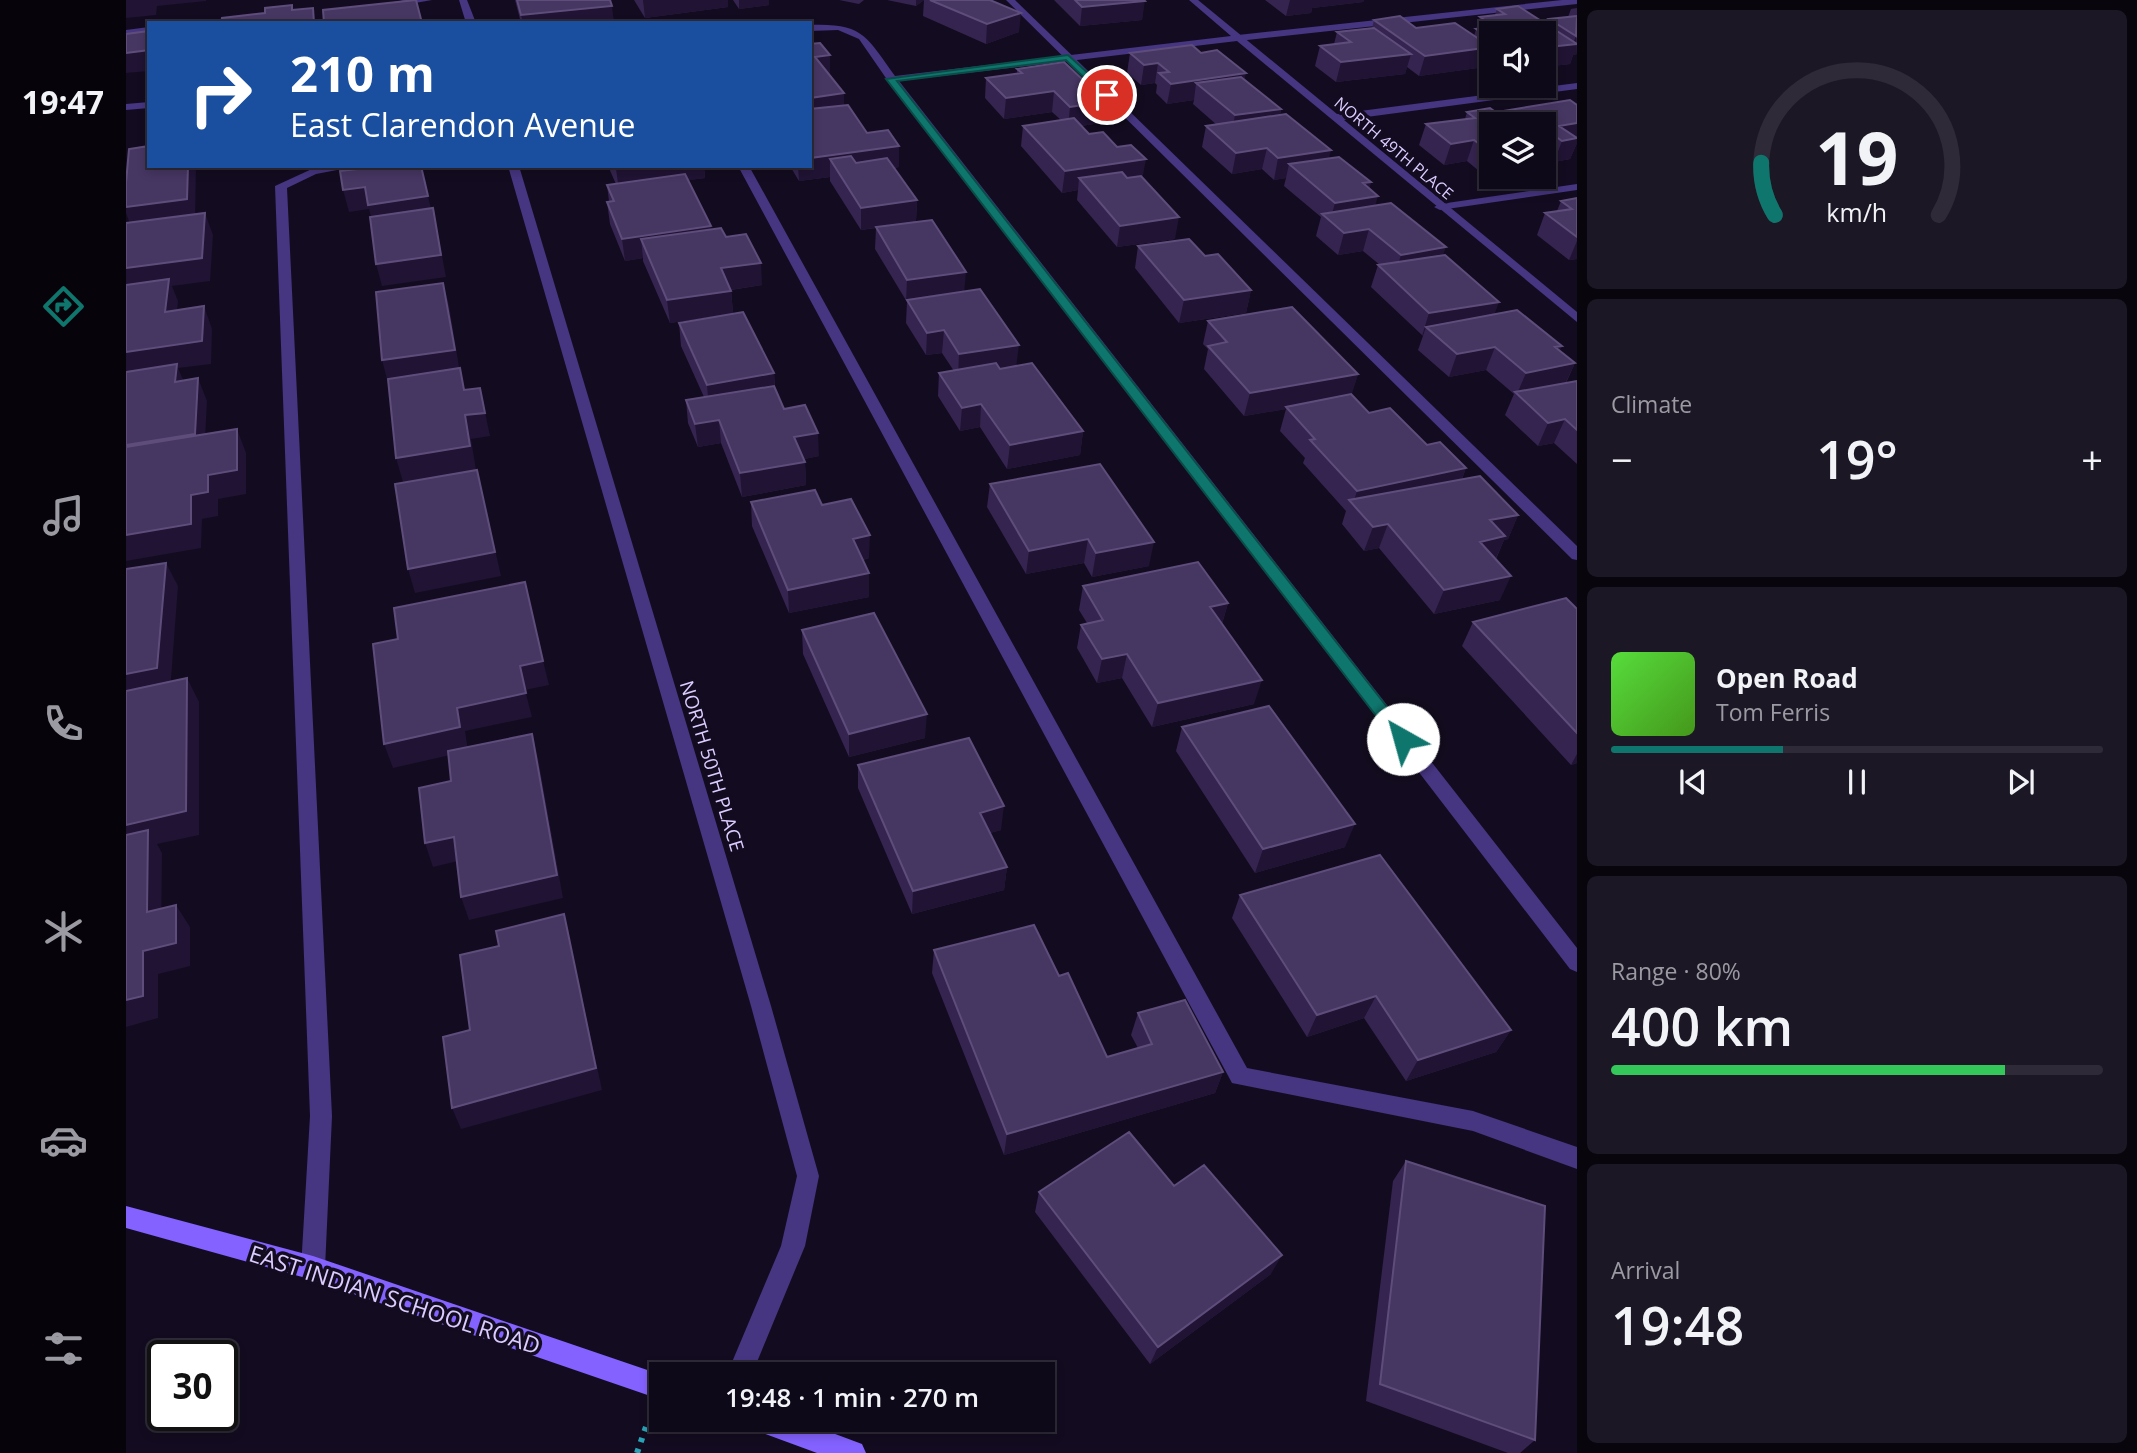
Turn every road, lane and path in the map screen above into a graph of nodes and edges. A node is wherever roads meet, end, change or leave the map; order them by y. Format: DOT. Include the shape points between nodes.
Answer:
graph roads {
  1 [pos="428,0"];
  2 [pos="463,0"];
  3 [pos="1010,0"];
  4 [pos="1194,0"];
  5 [pos="1577,1"];
  6 [pos="376,6"];
  7 [pos="470,21"];
  8 [pos="812,28"];
  9 [pos="147,30"];
  10 [pos="126,33"];
  11 [pos="1238,38"];
  12 [pos="1068,57"];
  13 [pos="891,79"];
  14 [pos="1577,86"];
  15 [pos="147,104"];
  16 [pos="126,107"];
  17 [pos="1333,118"];
  18 [pos="337,168"];
  19 [pos="514,168"];
  20 [pos="744,168"];
  21 [pos="1577,187"];
  22 [pos="1440,207"];
  23 [pos="1575,314"];
  24 [pos="1577,555"];
  25 [pos="1577,963"];
  26 [pos="1577,1158"];
  27 [pos="126,1217"];
  28 [pos="313,1268"];
  29 [pos="744,1362"];
  30 [pos="649,1384"];
  31 [pos="794,1432"];
  32 [pos="853,1453"];
  1 -- 6 [label="street"];
  2 -- 7 [label="street"];
  3 -- 12 [label="street"];
  4 -- 11 [label="street, NORTH 49TH PLACE"];
  5 -- 11 [label="street"];
  8 -- 13 [label="street" via="839,27 862,37"];
  9 -- 10 [label="street"];
  11 -- 12 [label="street"];
  11 -- 17 [label="street, NORTH 49TH PLACE"];
  12 -- 13 [label="street"];
  12 -- 24 [label="street"];
  13 -- 25 [label="street"];
  14 -- 17 [label="street"];
  15 -- 16 [label="street"];
  17 -- 22 [label="street, NORTH 49TH PLACE"];
  18 -- 28 [label="street" via="314,171 281,186 321,1116"];
  19 -- 29 [label="street, NORTH 50TH PLACE" via="808,1176 793,1245"];
  20 -- 26 [label="street" via="1240,1076 1473,1121"];
  21 -- 22 [label="street"];
  22 -- 23 [label="street, NORTH 49TH PLACE"];
  27 -- 28 [label="main road, EAST INDIAN SCHOOL ROAD"];
  28 -- 30 [label="main road, EAST INDIAN SCHOOL ROAD"];
  31 -- 32 [label="main road"];
}
